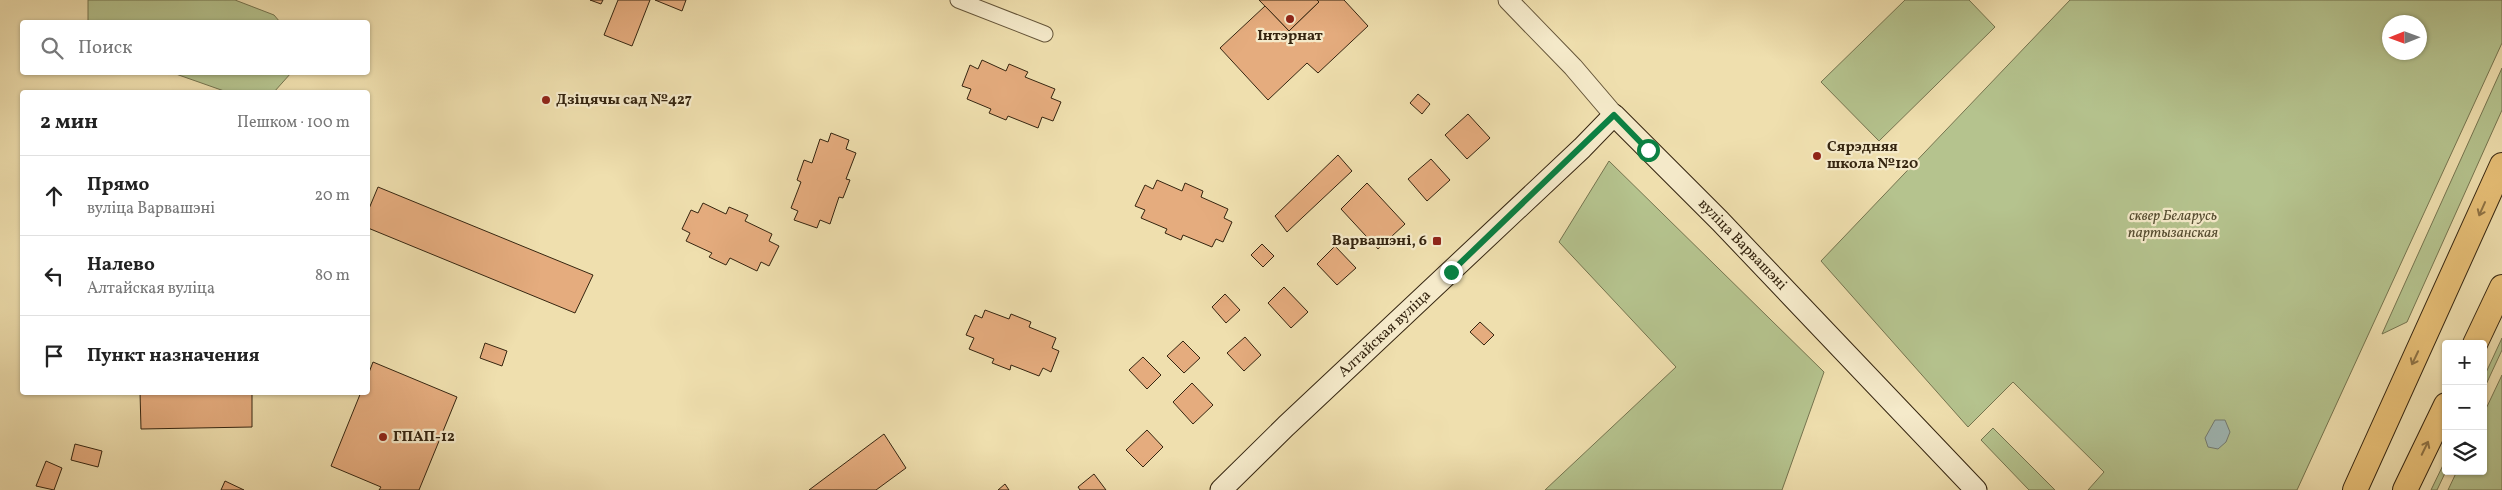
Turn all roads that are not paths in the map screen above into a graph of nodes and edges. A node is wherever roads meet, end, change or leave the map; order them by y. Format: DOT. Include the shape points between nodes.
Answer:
graph roads {
  1 [pos="958,0"];
  2 [pos="1508,0"];
  3 [pos="1045,34"];
  4 [pos="1614,115"];
  5 [pos="2502,165"];
  6 [pos="2502,287"];
  7 [pos="2477,340"];
  8 [pos="2442,413"];
  9 [pos="1221,490"];
  10 [pos="1976,490"];
  11 [pos="2355,490"];
  12 [pos="2405,490"];
  1 -- 3 [label="street"];
  2 -- 4 [label="street, вуліца Варвашэні"];
  4 -- 9 [label="main road, Алтайская вуліца"];
  4 -- 10 [label="main road, вуліца Варвашэні" via="1720,221"];
  5 -- 11 [label="main road, one-way"];
  6 -- 7 [label="main road"];
  12 -- 8 [label="main road, one-way"];
}
